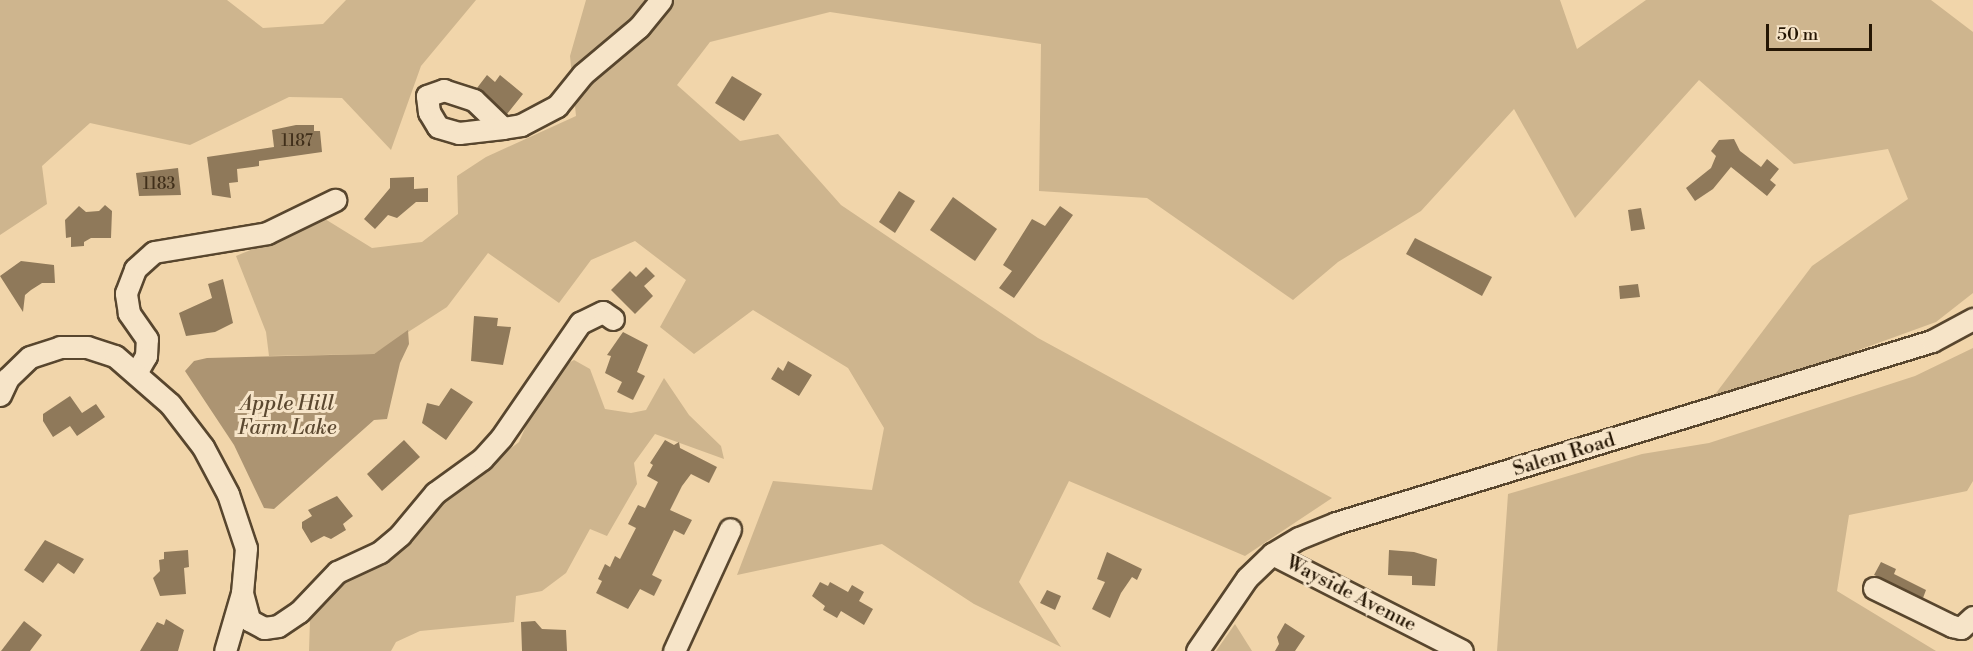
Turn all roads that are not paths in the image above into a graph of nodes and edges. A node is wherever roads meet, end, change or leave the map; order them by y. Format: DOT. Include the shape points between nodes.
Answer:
graph roads {
  1 [pos="661,0"];
  2 [pos="503,129"];
  3 [pos="335,200"];
  4 [pos="613,319"];
  5 [pos="1973,319"];
  6 [pos="136,372"];
  7 [pos="0,395"];
  8 [pos="730,529"];
  9 [pos="1272,554"];
  10 [pos="1874,588"];
  11 [pos="242,593"];
  12 [pos="1973,617"];
  13 [pos="225,651"];
  14 [pos="674,651"];
  15 [pos="1197,651"];
  16 [pos="1462,651"];
  1 -- 2 [label="street" via="639,27 583,74 557,106 521,125"];
  3 -- 6 [label="street" via="267,233 154,252 135,269 126,293 129,313 147,339 146,356"];
  4 -- 11 [label="street" via="603,312 580,323 514,420 482,459 435,493 400,535 380,552 337,572 299,612 278,626 264,628 249,620"];
  5 -- 9 [label="street, Salem Road" via="1932,341 1336,523"];
  6 -- 7 [label="street" via="115,356 60,347 30,357 8,378"];
  6 -- 11 [label="street" via="177,412 203,447 228,494 246,548"];
  8 -- 14 [label="street"];
  9 -- 15 [label="street, Salem Road" via="1247,578"];
  9 -- 16 [label="street, Wayside Avenue"];
  10 -- 12 [label="street" via="1952,626 1961,628"];
  11 -- 13 [label="street"];
}
